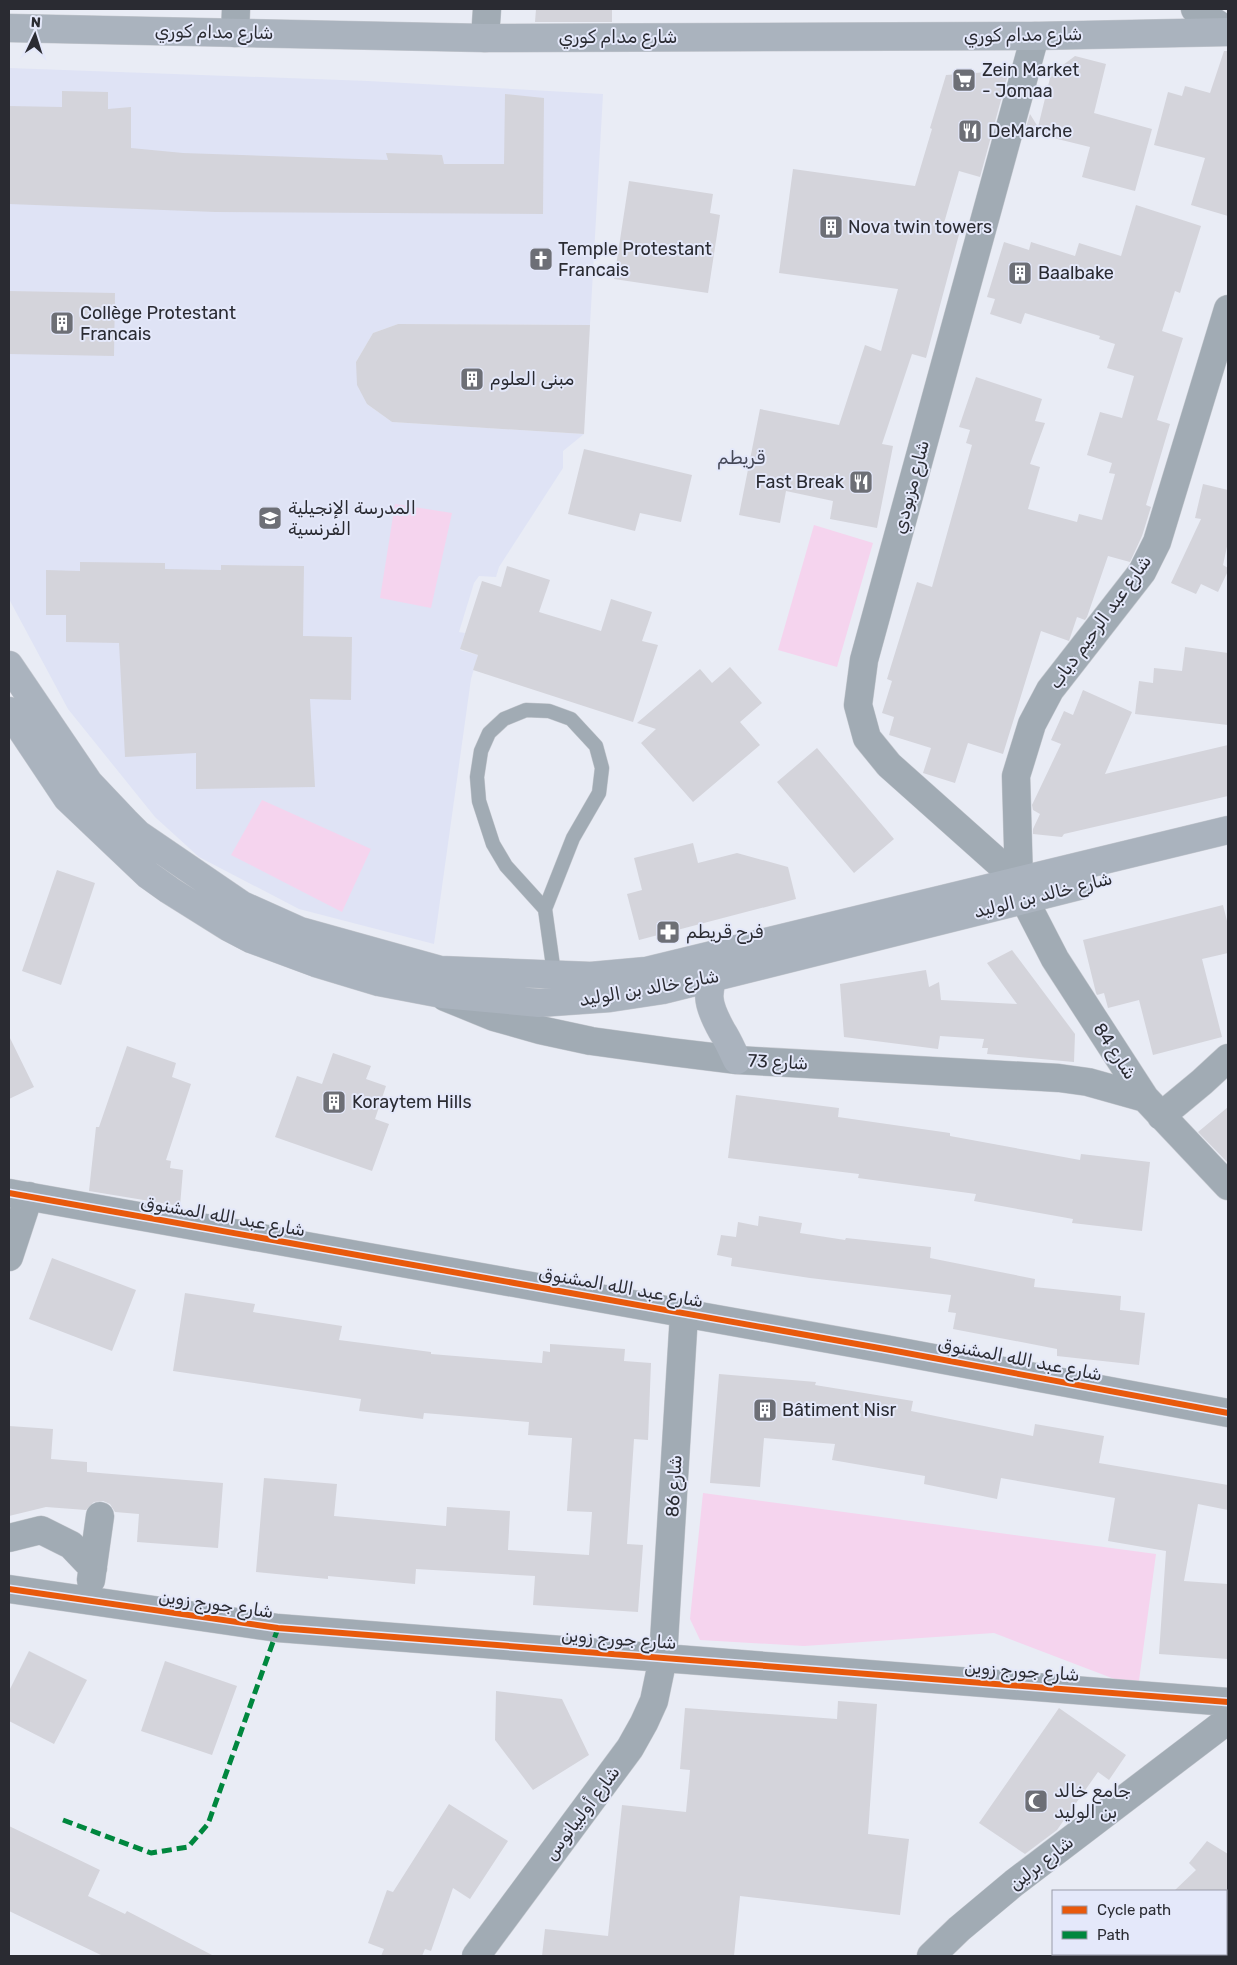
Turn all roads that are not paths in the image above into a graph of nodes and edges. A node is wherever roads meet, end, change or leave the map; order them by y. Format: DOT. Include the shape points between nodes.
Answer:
graph roads {
  1 [pos="488,9"];
  2 [pos="1195,9"];
  3 [pos="236,21"];
  4 [pos="9,28"];
  5 [pos="1228,32"];
  6 [pos="1035,36"];
  7 [pos="485,38"];
  8 [pos="1228,309"];
  9 [pos="9,665"];
  10 [pos="9,711"];
  11 [pos="1228,830"];
  12 [pos="1228,849"];
  13 [pos="1022,890"];
  14 [pos="545,909"];
  15 [pos="729,950"];
  16 [pos="555,976"];
  17 [pos="712,978"];
  18 [pos="441,982"];
  19 [pos="555,1002"];
  20 [pos="1228,1058"];
  21 [pos="737,1060"];
  22 [pos="1153,1107"];
  23 [pos="1228,1186"];
  24 [pos="19,1194"];
  25 [pos="9,1258"];
  26 [pos="684,1314"];
  27 [pos="1228,1413"];
  28 [pos="100,1516"];
  29 [pos="9,1538"];
  30 [pos="93,1568"];
  31 [pos="9,1589"];
  32 [pos="87,1601"];
  33 [pos="663,1658"];
  34 [pos="1228,1702"];
  35 [pos="1228,1720"];
  36 [pos="476,1956"];
  37 [pos="931,1956"];
  1 -- 7 [label="street"];
  2 -- 5 [label="street"];
  3 -- 4 [label="main road, شارع مدام كوري"];
  3 -- 7 [label="main road, شارع مدام كوري"];
  5 -- 6 [label="main road, شارع مدام كوري"];
  6 -- 7 [label="main road, شارع مدام كوري"];
  6 -- 13 [label="street, شارع مزبودي" via="864,660 858,705 867,738 889,766"];
  8 -- 13 [label="street, شارع عبد الرحيم دياب" via="1157,542 1142,572 1050,690 1032,724 1016,776"];
  9 -- 18 [label="main road, شارع خالد بن الوليد" via="89,783 138,834 242,905 300,931"];
  10 -- 18 [label="main road, شارع خالد بن الوليد" via="67,798 148,875 228,928 251,940 379,982"];
  11 -- 13 [label="main road, شارع خالد بن الوليد"];
  12 -- 13 [label="main road, شارع خالد بن الوليد"];
  13 -- 15 [label="main road, شارع خالد بن الوليد"];
  13 -- 17 [label="main road, شارع خالد بن الوليد"];
  13 -- 22 [label="street, شارع 84" via="1055,959"];
  14 -- 14 [label="lane" via="573,838 599,793 602,768 596,746 571,719 549,711 526,710 504,719 489,733 481,751 477,777 479,801 493,844 506,866"];
  14 -- 16 [label="lane"];
  15 -- 16 [label="main road, شارع خالد بن الوليد" via="646,971"];
  15 -- 17 [label="main road"];
  16 -- 18 [label="main road, شارع خالد بن الوليد"];
  16 -- 19 [label="lane"];
  17 -- 19 [label="main road, شارع خالد بن الوليد" via="663,990"];
  17 -- 21 [label="main road" via="708,996 710,1009"];
  18 -- 19 [label="main road, شارع خالد بن الوليد" via="539,1004"];
  18 -- 21 [label="street, شارع 73" via="448,999 540,1030 600,1042"];
  20 -- 22 [label="street" via="1202,1082"];
  21 -- 22 [label="street, شارع 73" via="1060,1078 1088,1082"];
  22 -- 23 [label="street, شارع 84"];
  24 -- 25 [label="street"];
  24 -- 26 [label="street, شارع عبد الله المشنوق"];
  26 -- 27 [label="street, شارع عبد الله المشنوق"];
  26 -- 33 [label="street, شارع 86"];
  28 -- 30 [label="street"];
  29 -- 30 [label="street" via="41,1530 71,1545"];
  30 -- 32 [label="street"];
  31 -- 32 [label="street, شارع جورج زوين"];
  32 -- 33 [label="street, شارع جورج زوين" via="278,1628"];
  33 -- 34 [label="street, شارع جورج زوين"];
  33 -- 36 [label="street, شارع أولبيانوس" via="654,1701 630,1748"];
  35 -- 37 [label="street, شارع برلين" via="1014,1883"];
}
